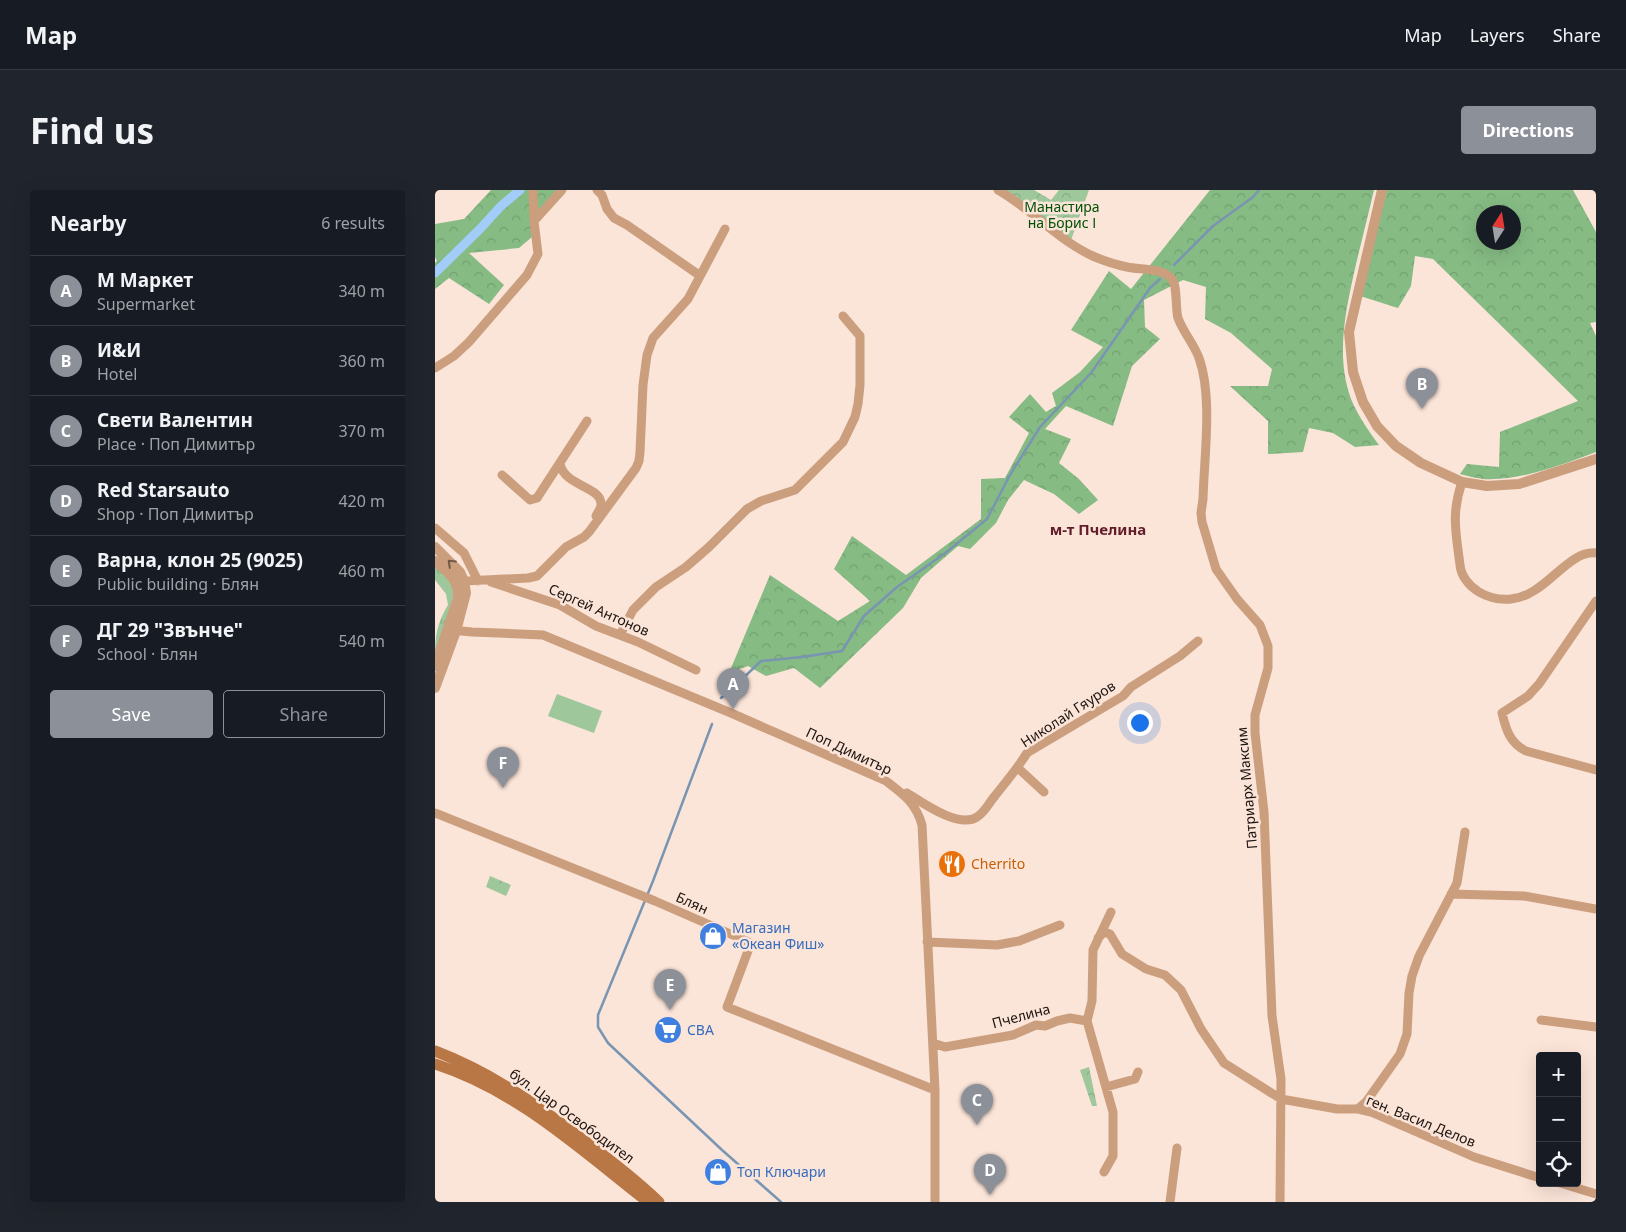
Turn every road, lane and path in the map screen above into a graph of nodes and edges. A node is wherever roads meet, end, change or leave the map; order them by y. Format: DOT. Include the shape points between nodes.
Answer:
graph roads {
  1 [pos="533,190"];
  2 [pos="562,190"];
  3 [pos="597,190"];
  4 [pos="998,190"];
  5 [pos="1382,190"];
  6 [pos="534,221"];
  7 [pos="725,230"];
  8 [pos="699,275"];
  9 [pos="843,316"];
  10 [pos="435,368"];
  11 [pos="587,421"];
  12 [pos="1596,459"];
  13 [pos="560,464"];
  14 [pos="502,475"];
  15 [pos="1462,482"];
  16 [pos="594,523"];
  17 [pos="435,528"];
  18 [pos="435,548"];
  19 [pos="1596,552"];
  20 [pos="435,560"];
  21 [pos="483,581"];
  22 [pos="461,582"];
  23 [pos="1596,601"];
  24 [pos="452,630"];
  25 [pos="620,635"];
  26 [pos="1198,641"];
  27 [pos="435,666"];
  28 [pos="697,670"];
  29 [pos="435,688"];
  30 [pos="1018,768"];
  31 [pos="1596,770"];
  32 [pos="886,780"];
  33 [pos="1044,792"];
  34 [pos="435,813"];
  35 [pos="1465,832"];
  36 [pos="1451,894"];
  37 [pos="1596,909"];
  38 [pos="1111,912"];
  39 [pos="1060,925"];
  40 [pos="1098,938"];
  41 [pos="927,942"];
  42 [pos="1541,1020"];
  43 [pos="1087,1021"];
  44 [pos="1596,1027"];
  45 [pos="933,1043"];
  46 [pos="435,1051"];
  47 [pos="435,1064"];
  48 [pos="1137,1072"];
  49 [pos="1106,1087"];
  50 [pos="935,1090"];
  51 [pos="1281,1099"];
  52 [pos="1358,1109"];
  53 [pos="1177,1148"];
  54 [pos="1105,1172"];
  55 [pos="1536,1177"];
  56 [pos="1573,1187"];
  57 [pos="1596,1194"];
  58 [pos="648,1202"];
  59 [pos="659,1202"];
  60 [pos="935,1202"];
  61 [pos="1170,1202"];
  62 [pos="1280,1202"];
  1 -- 6 [label="street"];
  2 -- 6 [label="street"];
  3 -- 8 [label="street" via="614,218"];
  4 -- 51 [label="street, Патриарх Максим" via="1081,250 1125,267 1171,277 1175,283 1178,319 1199,358 1206,398 1201,522 1216,569 1260,625 1268,646 1268,668 1255,715 1255,733 1264,812 1269,973"];
  5 -- 15 [label="street" via="1349,332 1353,372 1372,418 1396,446 1421,463"];
  6 -- 10 [label="street" via="539,254 527,275 469,342"];
  7 -- 8 [label="street"];
  8 -- 16 [label="street" via="687,299 653,338 643,385 639,461"];
  9 -- 25 [label="street" via="860,336 860,384 855,418 843,442 795,490 761,501 735,518 709,547 656,587 633,610"];
  11 -- 13 [label="street"];
  12 -- 15 [label="street" via="1519,484 1487,486"];
  13 -- 14 [label="street" via="537,498 530,500"];
  13 -- 16 [label="street" via="565,476 600,498 601,507"];
  15 -- 19 [label="street" via="1454,521 1461,572 1471,587 1482,594 1492,598 1520,598 1539,588 1574,559 1587,552"];
  16 -- 21 [label="street" via="589,532 566,547 537,576"];
  17 -- 21 [label="street" via="464,553"];
  22 -- 18 [label="street, one-way" via="456,566"];
  20 -- 22 [label="street"];
  21 -- 22 [label="street, Сергей Антонов"];
  21 -- 25 [label="street, Сергей Антонов" via="559,605 596,626"];
  22 -- 24 [label="street"];
  23 -- 31 [label="street" via="1539,684 1528,696 1502,713 1515,746"];
  24 -- 27 [label="street"];
  24 -- 29 [label="street"];
  24 -- 32 [label="street, Поп Димитър" via="543,635"];
  25 -- 28 [label="street, Сергей Антонов"];
  26 -- 30 [label="street, Николай Гяуров" via="1131,687 1123,696 1027,753"];
  30 -- 32 [label="street, Николай Гяуров" via="983,812 968,821 932,809"];
  30 -- 33 [label="street"];
  32 -- 41 [label="street, Поп Димитър" via="919,812"];
  34 -- 50 [label="street, Блян" via="751,943 727,1006"];
  35 -- 36 [label="street" via="1460,871"];
  36 -- 37 [label="street" via="1524,896"];
  36 -- 52 [label="street" via="1412,976 1407,1034 1400,1054"];
  38 -- 40 [label="street"];
  39 -- 41 [label="street" via="1019,941 997,945"];
  40 -- 43 [label="street" via="1093,950 1092,1001"];
  40 -- 51 [label="street, ген. Васил Делов" via="1104,932 1110,934 1122,954 1146,969 1165,975 1181,990 1201,1029 1224,1063"];
  41 -- 45 [label="street, Поп Димитър"];
  42 -- 44 [label="street"];
  43 -- 45 [label="street, Пчелина" via="1073,1018 1045,1026 1036,1025 1013,1035 945,1047"];
  43 -- 49 [label="street"];
  45 -- 50 [label="street, Поп Димитър"];
  46 -- 59 [label="main road, бул. Цар Освободител" via="491,1077 543,1110 638,1182"];
  47 -- 58 [label="main road, бул. Цар Освободител" via="479,1080 546,1121"];
  48 -- 49 [label="street" via="1137,1077 1132,1080"];
  49 -- 54 [label="street" via="1113,1112 1113,1156"];
  50 -- 60 [label="street, Поп Димитър"];
  51 -- 52 [label="street, ген. Васил Делов" via="1337,1109"];
  51 -- 62 [label="street, Патриарх Максим"];
  52 -- 55 [label="street, ген. Васил Делов" via="1473,1157"];
  53 -- 61 [label="street"];
  56 -- 57 [label="street"];
}
